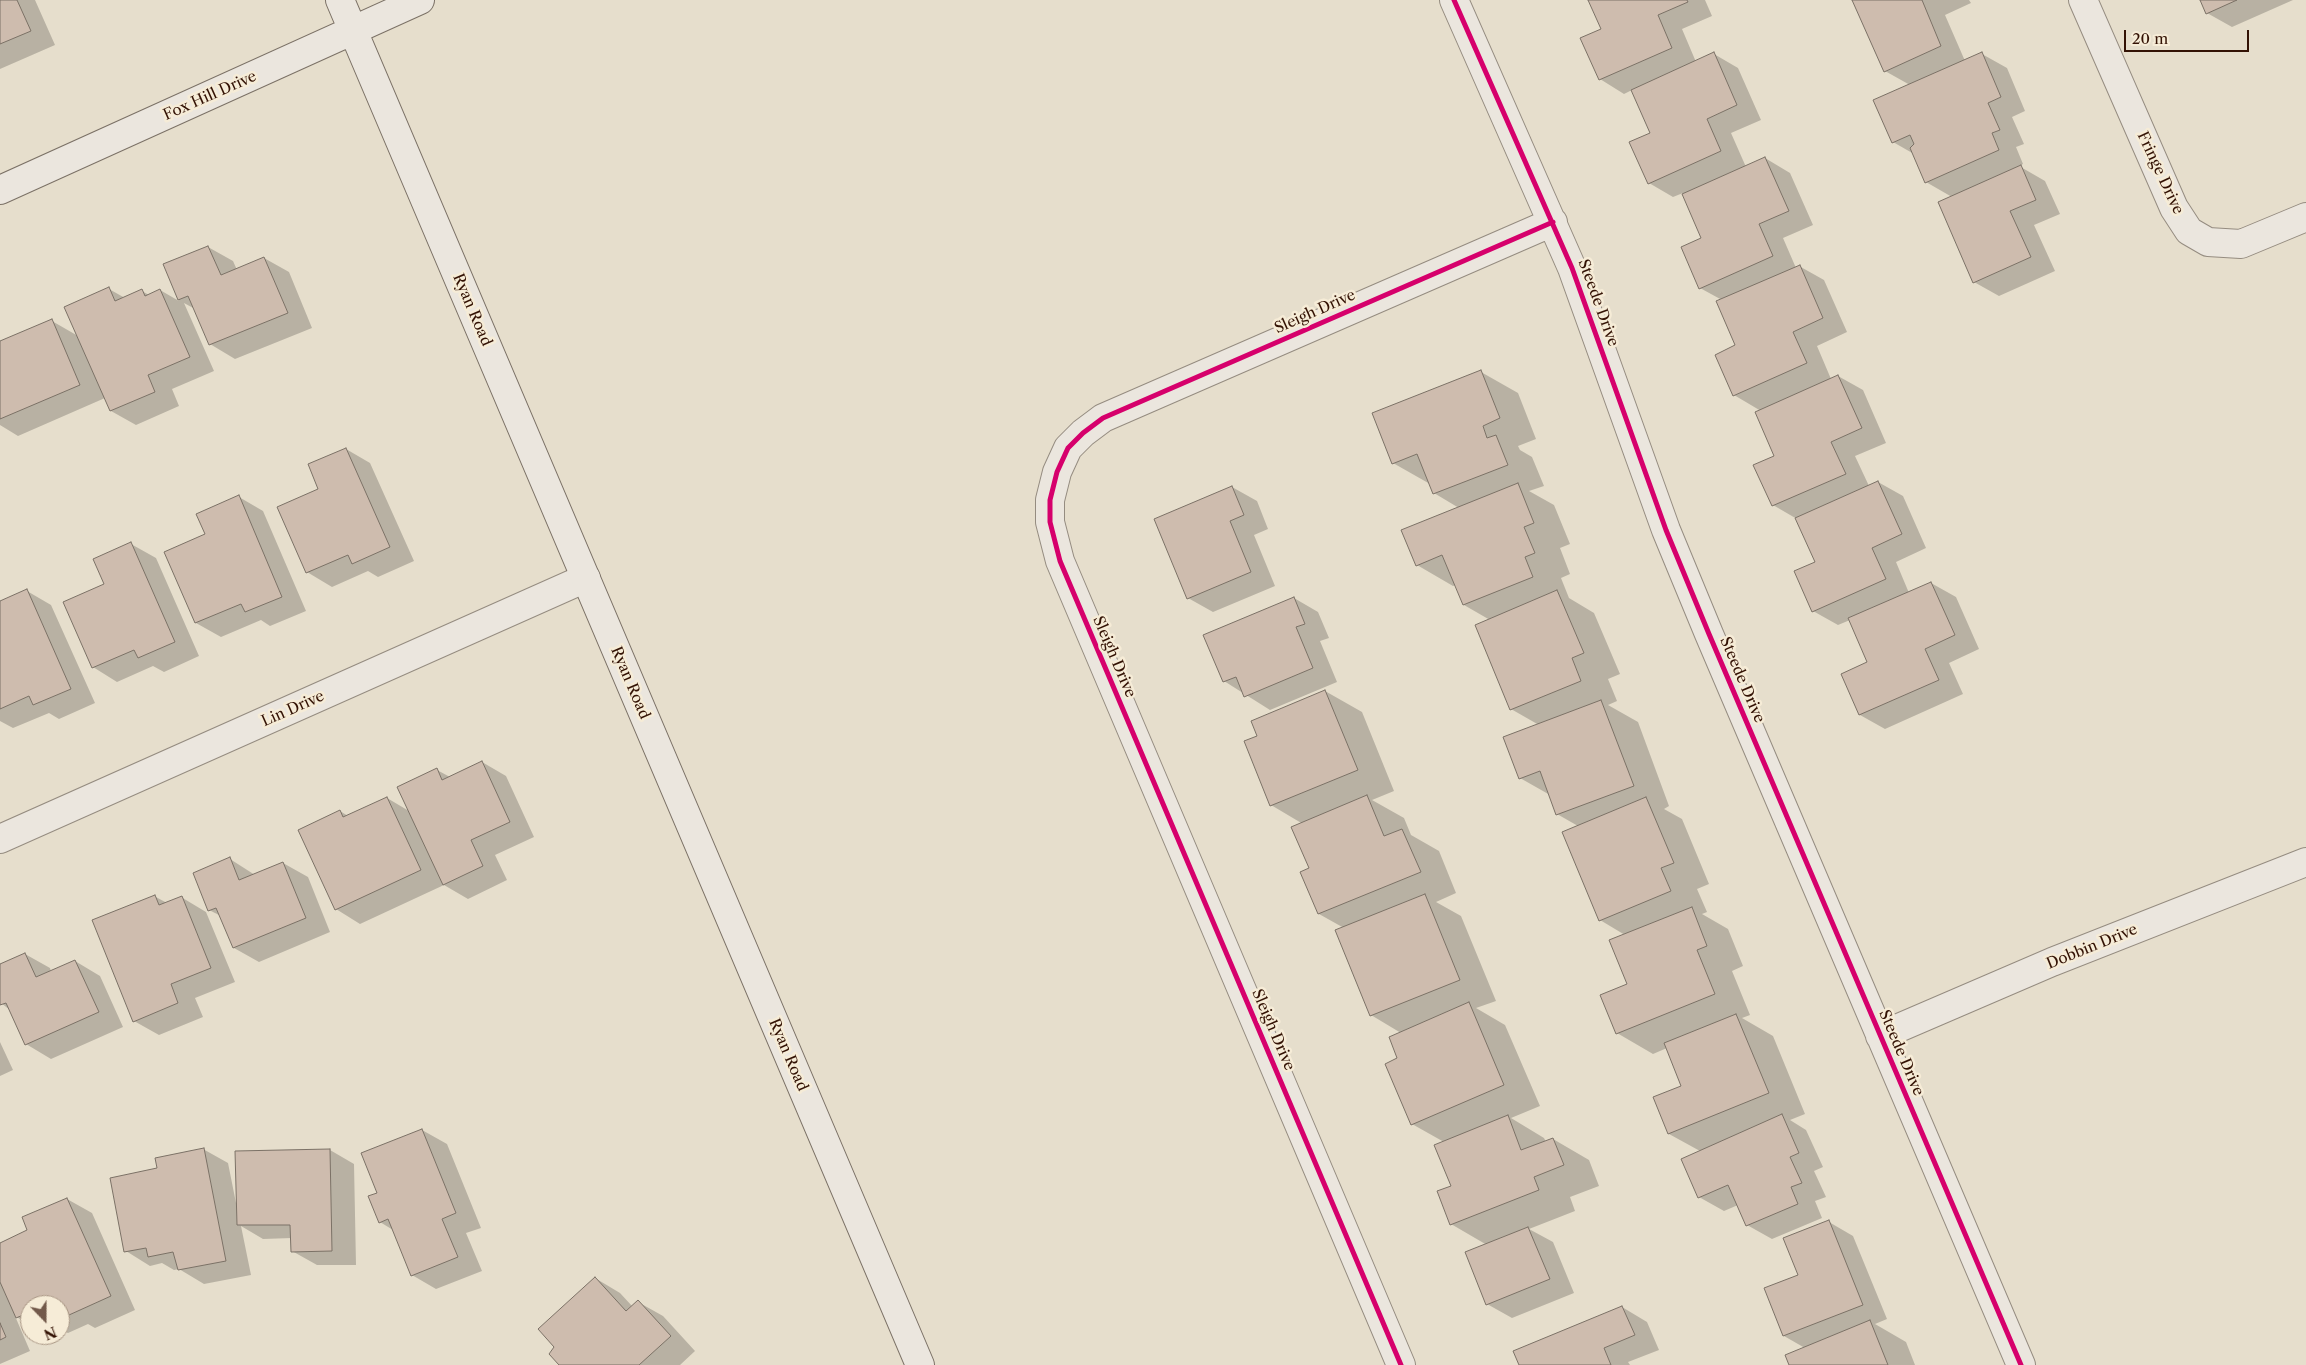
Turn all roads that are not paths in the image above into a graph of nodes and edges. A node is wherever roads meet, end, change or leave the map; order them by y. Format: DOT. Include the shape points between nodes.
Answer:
graph roads {
  1 [pos="340,0"];
  2 [pos="420,0"];
  3 [pos="1454,0"];
  4 [pos="2083,0"];
  5 [pos="353,31"];
  6 [pos="0,190"];
  7 [pos="2306,217"];
  8 [pos="1553,222"];
  9 [pos="586,578"];
  10 [pos="0,839"];
  11 [pos="2306,862"];
  12 [pos="1880,1036"];
  13 [pos="920,1365"];
  14 [pos="1401,1365"];
  15 [pos="2021,1365"];
  1 -- 5 [label="street, Ryan Road"];
  2 -- 5 [label="street, Fox Hill Drive"];
  3 -- 8 [label="street, Steede Drive"];
  4 -- 7 [label="street, Fringe Drive" via="2174,208 2188,231 2208,242 2241,244"];
  5 -- 6 [label="street, Fox Hill Drive"];
  5 -- 9 [label="street, Ryan Road"];
  8 -- 12 [label="street, Steede Drive" via="1590,314 1670,539"];
  8 -- 14 [label="street, Sleigh Drive" via="1104,418 1068,448 1057,472 1050,500 1050,522 1060,561"];
  9 -- 10 [label="street, Lin Drive"];
  9 -- 13 [label="street, Ryan Road"];
  11 -- 12 [label="street, Dobbin Drive" via="2052,962"];
  12 -- 15 [label="street, Steede Drive"];
}
